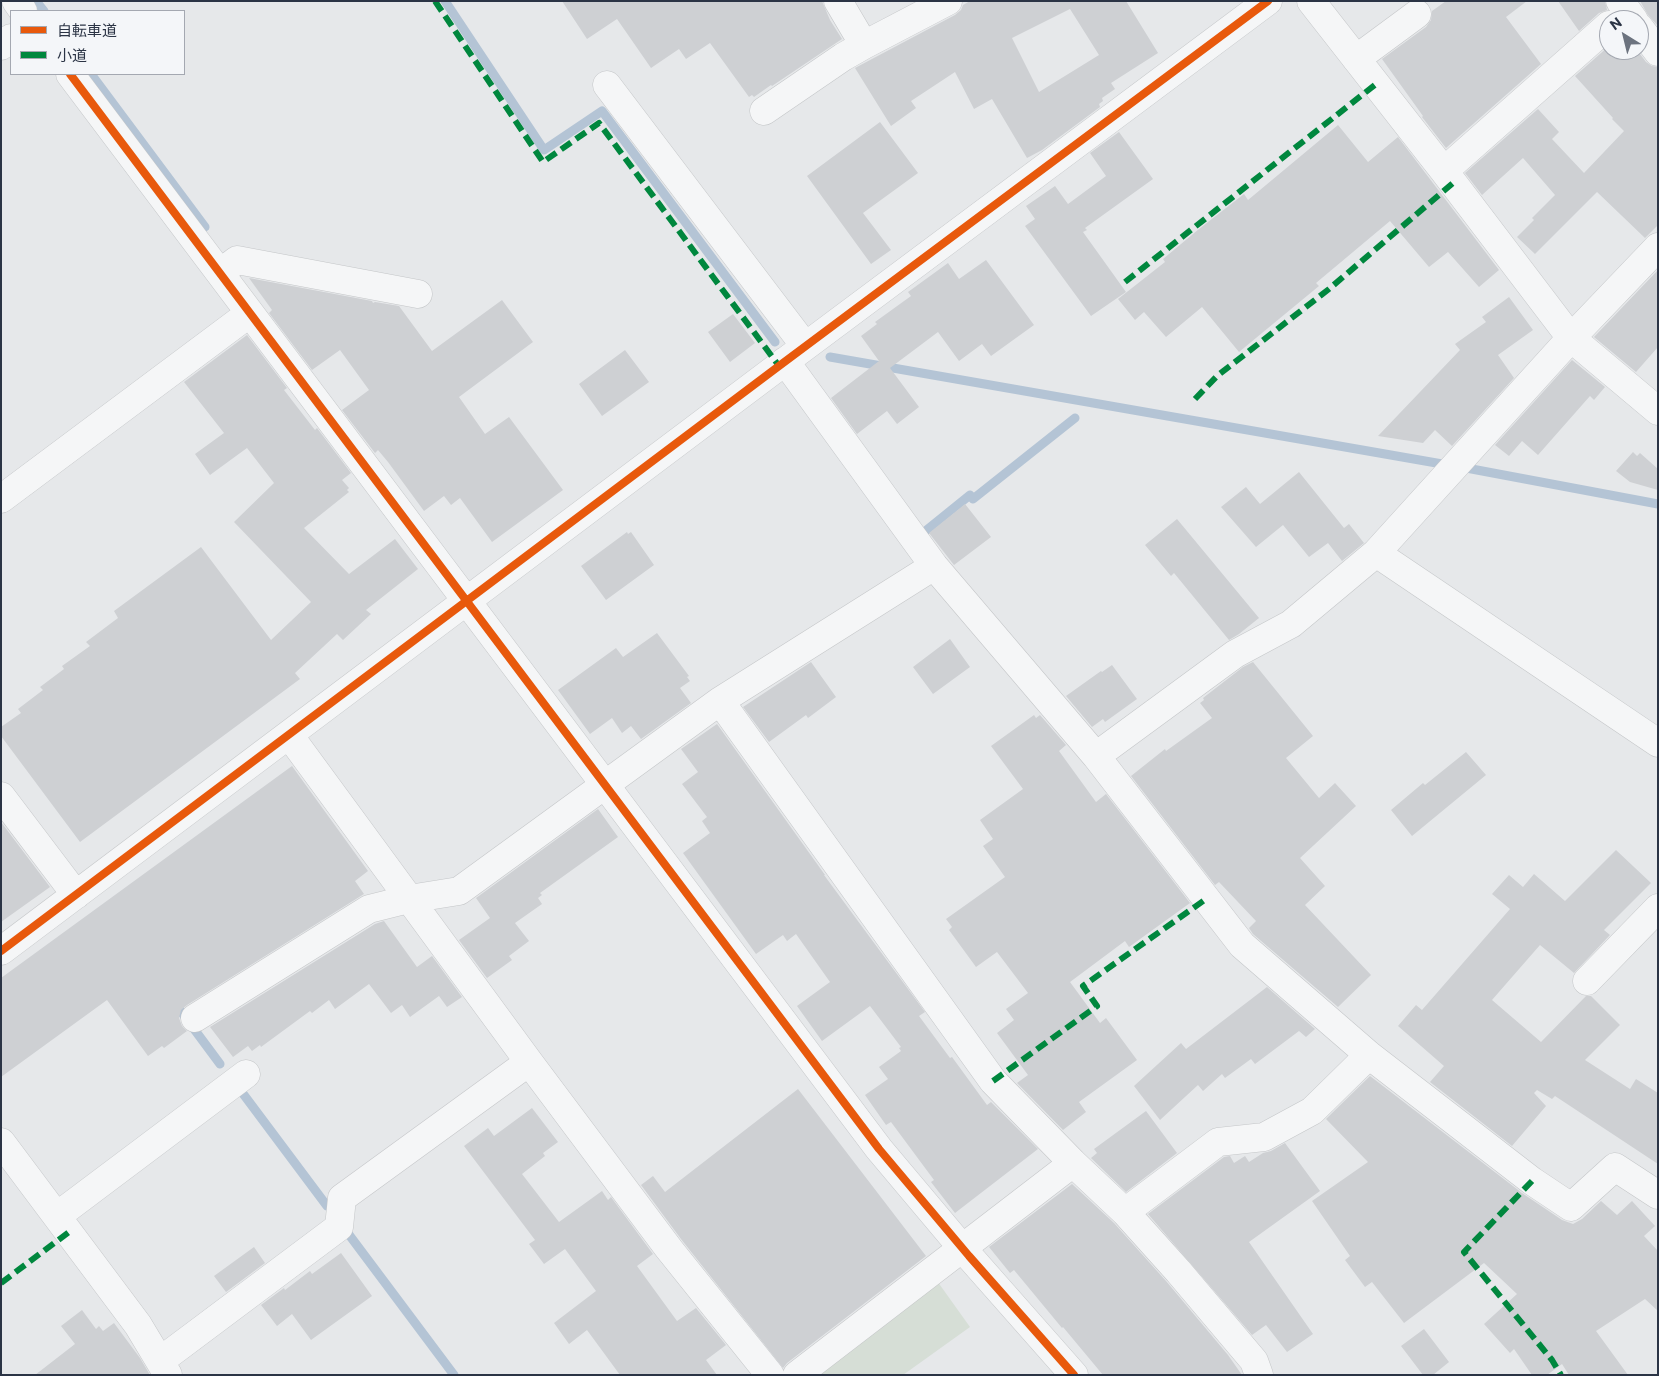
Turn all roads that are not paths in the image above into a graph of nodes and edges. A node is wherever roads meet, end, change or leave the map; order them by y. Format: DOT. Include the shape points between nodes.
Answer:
graph roads {
  1 [pos="838,1"];
  2 [pos="948,1"];
  3 [pos="1268,1"];
  4 [pos="1311,1"];
  5 [pos="1417,14"];
  6 [pos="1599,38"];
  7 [pos="1649,43"];
  8 [pos="864,45"];
  9 [pos="1658,52"];
  10 [pos="1356,58"];
  11 [pos="71,75"];
  12 [pos="607,85"];
  13 [pos="764,111"];
  14 [pos="1444,171"];
  15 [pos="1658,246"];
  16 [pos="220,273"];
  17 [pos="418,294"];
  18 [pos="250,313"];
  19 [pos="1571,338"];
  20 [pos="795,353"];
  21 [pos="1658,411"];
  22 [pos="1,499"];
  23 [pos="1376,553"];
  24 [pos="934,566"];
  25 [pos="466,602"];
  26 [pos="720,701"];
  27 [pos="289,735"];
  28 [pos="1658,743"];
  29 [pos="1096,756"];
  30 [pos="606,785"];
  31 [pos="1,796"];
  32 [pos="76,895"];
  33 [pos="409,899"];
  34 [pos="1658,908"];
  35 [pos="1,951"];
  36 [pos="1587,981"];
  37 [pos="195,1018"];
  38 [pos="1369,1055"];
  39 [pos="529,1062"];
  40 [pos="246,1074"];
  41 [pos="1,1142"];
  42 [pos="1072,1163"];
  43 [pos="1658,1195"];
  44 [pos="1125,1212"];
  45 [pos="57,1216"];
  46 [pos="962,1248"];
  47 [pos="164,1368"];
  48 [pos="1067,1372"];
  49 [pos="770,1375"];
  50 [pos="796,1375"];
  51 [pos="1260,1375"];
  1 -- 8 [label="street"];
  2 -- 8 [label="street"];
  3 -- 20 [label="street"];
  4 -- 10 [label="street"];
  5 -- 10 [label="street"];
  6 -- 14 [label="street"];
  7 -- 9 [label="street"];
  8 -- 13 [label="street"];
  10 -- 14 [label="street"];
  11 -- 16 [label="street"];
  12 -- 20 [label="street"];
  14 -- 19 [label="street"];
  15 -- 19 [label="street"];
  16 -- 17 [label="street" via="237,260"];
  16 -- 18 [label="street"];
  18 -- 22 [label="street"];
  18 -- 25 [label="street"];
  19 -- 21 [label="street"];
  19 -- 23 [label="street"];
  20 -- 24 [label="street"];
  20 -- 25 [label="street"];
  23 -- 28 [label="street"];
  23 -- 29 [label="street" via="1291,624 1234,654"];
  24 -- 26 [label="street"];
  24 -- 29 [label="street"];
  25 -- 27 [label="street"];
  25 -- 30 [label="street"];
  26 -- 30 [label="street"];
  26 -- 42 [label="street" via="993,1081"];
  27 -- 32 [label="street"];
  27 -- 33 [label="street"];
  29 -- 38 [label="street" via="1242,945"];
  30 -- 33 [label="street" via="459,891"];
  30 -- 46 [label="street" via="879,1149"];
  31 -- 32 [label="street"];
  32 -- 35 [label="street"];
  33 -- 37 [label="street" via="369,909"];
  33 -- 39 [label="street"];
  34 -- 36 [label="street"];
  38 -- 43 [label="street" via="1532,1181 1571,1207 1615,1166"];
  38 -- 44 [label="street" via="1312,1111 1264,1137 1218,1142"];
  39 -- 47 [label="street" via="342,1198 339,1227"];
  39 -- 49 [label="street" via="669,1249"];
  40 -- 45 [label="street"];
  41 -- 45 [label="street"];
  42 -- 44 [label="street"];
  42 -- 46 [label="street"];
  44 -- 51 [label="street" via="1248,1353"];
  45 -- 47 [label="street" via="138,1325"];
  46 -- 48 [label="street"];
  46 -- 50 [label="street"];
}
